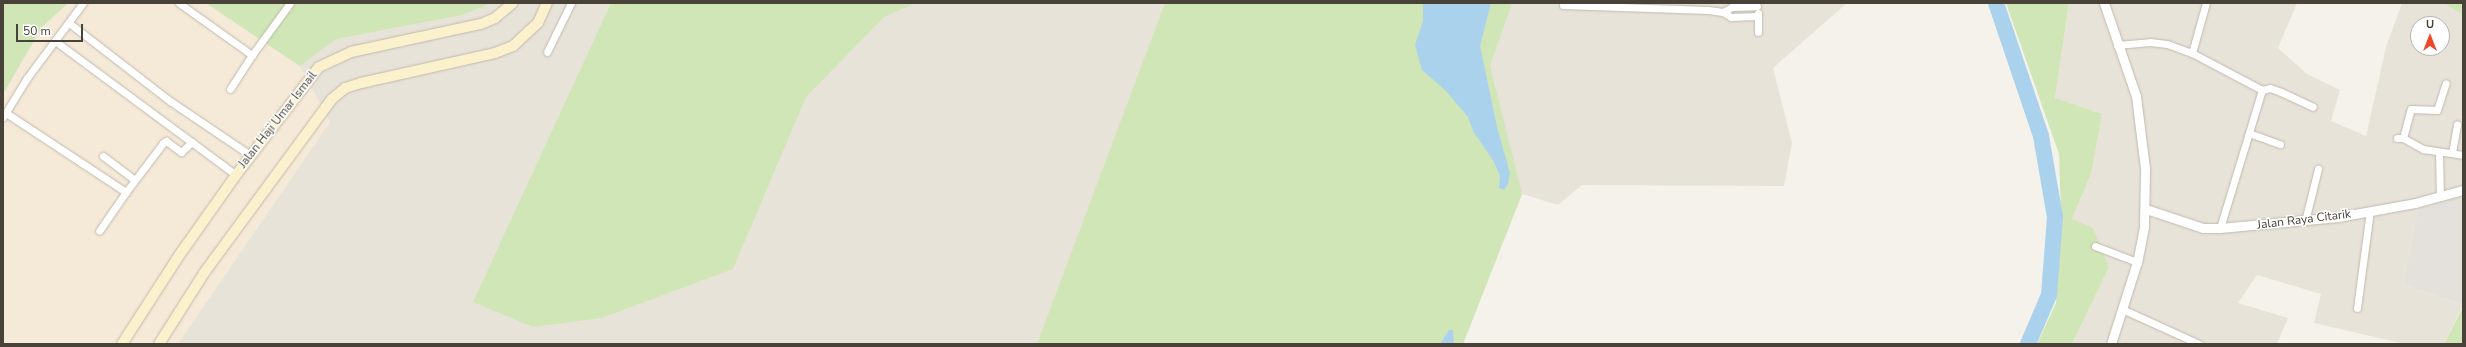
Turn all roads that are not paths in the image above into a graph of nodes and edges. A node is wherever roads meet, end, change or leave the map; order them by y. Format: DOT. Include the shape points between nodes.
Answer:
graph roads {
  1 [pos="83,3"];
  2 [pos="179,3"];
  3 [pos="290,3"];
  4 [pos="512,3"];
  5 [pos="547,3"];
  6 [pos="571,3"];
  7 [pos="2104,3"];
  8 [pos="2206,3"];
  9 [pos="1563,5"];
  10 [pos="1757,5"];
  11 [pos="1723,12"];
  12 [pos="1758,16"];
  13 [pos="69,23"];
  14 [pos="1758,32"];
  15 [pos="55,41"];
  16 [pos="2117,45"];
  17 [pos="547,52"];
  18 [pos="2192,53"];
  19 [pos="252,55"];
  20 [pos="2446,83"];
  21 [pos="230,89"];
  22 [pos="2262,90"];
  23 [pos="2313,108"];
  24 [pos="5,115"];
  25 [pos="2457,124"];
  26 [pos="2249,132"];
  27 [pos="192,142"];
  28 [pos="2280,144"];
  29 [pos="2439,152"];
  30 [pos="2452,153"];
  31 [pos="250,155"];
  32 [pos="2463,155"];
  33 [pos="103,156"];
  34 [pos="2318,169"];
  35 [pos="236,175"];
  36 [pos="134,179"];
  37 [pos="2463,190"];
  38 [pos="126,192"];
  39 [pos="2440,197"];
  40 [pos="2146,209"];
  41 [pos="2370,211"];
  42 [pos="2305,221"];
  43 [pos="2220,228"];
  44 [pos="99,231"];
  45 [pos="2095,246"];
  46 [pos="2137,262"];
  47 [pos="2357,308"];
  48 [pos="2122,309"];
  49 [pos="122,344"];
  50 [pos="159,344"];
  51 [pos="2112,344"];
  52 [pos="2199,344"];
  1 -- 13 [label="street"];
  2 -- 19 [label="street"];
  3 -- 19 [label="street"];
  4 -- 31 [label="main road, Jalan Haji Umar Ismail" via="495,18 481,24 352,52 319,67"];
  5 -- 50 [label="main road" via="538,23 513,46 495,53 361,83 346,88 332,99 204,273"];
  6 -- 17 [label="street"];
  7 -- 16 [label="street"];
  8 -- 18 [label="street"];
  9 -- 11 [label="street"];
  10 -- 11 [label="street" via="1732,7"];
  10 -- 12 [label="street"];
  11 -- 12 [label="street" via="1731,17"];
  12 -- 14 [label="street"];
  13 -- 15 [label="street"];
  13 -- 31 [label="street" via="170,101"];
  15 -- 24 [label="street" via="27,78"];
  15 -- 27 [label="street"];
  16 -- 18 [label="street" via="2156,43"];
  16 -- 40 [label="street" via="2136,96 2140,118"];
  18 -- 22 [label="street"];
  19 -- 21 [label="street"];
  20 -- 29 [label="street" via="2437,110 2411,109 2400,138 2423,149"];
  22 -- 23 [label="street" via="2270,88"];
  22 -- 26 [label="street"];
  24 -- 38 [label="street"];
  25 -- 30 [label="street"];
  26 -- 28 [label="street"];
  26 -- 43 [label="street"];
  27 -- 35 [label="street"];
  27 -- 36 [label="street" via="181,152 164,141"];
  29 -- 30 [label="street"];
  29 -- 39 [label="street"];
  30 -- 32 [label="street"];
  31 -- 35 [label="main road, Jalan Haji Umar Ismail"];
  33 -- 36 [label="street"];
  34 -- 42 [label="street"];
  35 -- 49 [label="main road, Jalan Haji Umar Ismail" via="178,257"];
  36 -- 38 [label="street"];
  37 -- 39 [label="street, Jalan Raya Citarik"];
  38 -- 44 [label="street"];
  39 -- 41 [label="street, Jalan Raya Citarik"];
  40 -- 43 [label="street, Jalan Raya Citarik" via="2203,228"];
  40 -- 46 [label="street"];
  41 -- 42 [label="street, Jalan Raya Citarik"];
  41 -- 47 [label="street"];
  42 -- 43 [label="street, Jalan Raya Citarik"];
  45 -- 46 [label="street"];
  46 -- 48 [label="street"];
  48 -- 51 [label="street"];
  48 -- 52 [label="street"];
}
